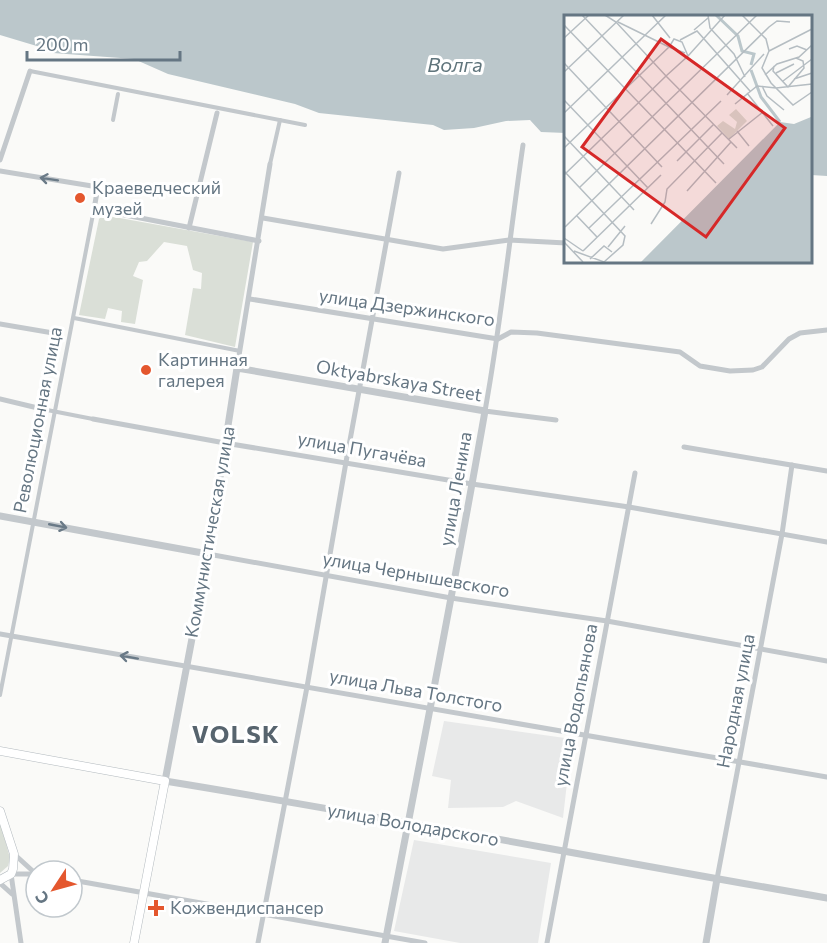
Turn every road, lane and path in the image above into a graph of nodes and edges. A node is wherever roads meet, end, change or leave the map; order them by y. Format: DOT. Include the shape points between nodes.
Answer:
graph roads {
  1 [pos="30,71"];
  2 [pos="118,94"];
  3 [pos="217,113"];
  4 [pos="113,120"];
  5 [pos="279,120"];
  6 [pos="305,125"];
  7 [pos="523,145"];
  8 [pos="0,160"];
  9 [pos="270,164"];
  10 [pos="0,171"];
  11 [pos="399,173"];
  12 [pos="94,209"];
  13 [pos="263,218"];
  14 [pos="189,228"];
  15 [pos="387,240"];
  16 [pos="509,240"];
  17 [pos="259,241"];
  18 [pos="564,243"];
  19 [pos="250,299"];
  20 [pos="73,317"];
  21 [pos="372,319"];
  22 [pos="0,324"];
  23 [pos="827,330"];
  24 [pos="59,334"];
  25 [pos="68,336"];
  26 [pos="498,339"];
  27 [pos="240,352"];
  28 [pos="237,368"];
  29 [pos="360,388"];
  30 [pos="0,399"];
  31 [pos="42,409"];
  32 [pos="54,411"];
  33 [pos="485,411"];
  34 [pos="93,418"];
  35 [pos="556,420"];
  36 [pos="225,443"];
  37 [pos="684,447"];
  38 [pos="346,462"];
  39 [pos="792,465"];
  40 [pos="827,471"];
  41 [pos="635,473"];
  42 [pos="472,484"];
  43 [pos="629,507"];
  44 [pos="0,516"];
  45 [pos="33,521"];
  46 [pos="782,534"];
  47 [pos="827,542"];
  48 [pos="208,554"];
  49 [pos="327,574"];
  50 [pos="452,598"];
  51 [pos="607,621"];
  52 [pos="0,634"];
  53 [pos="12,636"];
  54 [pos="761,650"];
  55 [pos="827,661"];
  56 [pos="186,667"];
  57 [pos="307,687"];
  58 [pos="0,695"];
  59 [pos="431,709"];
  60 [pos="586,735"];
  61 [pos="0,751"];
  62 [pos="739,762"];
  63 [pos="827,777"];
  64 [pos="165,781"];
  65 [pos="284,801"];
  66 [pos="0,811"];
  67 [pos="407,824"];
  68 [pos="564,851"];
  69 [pos="14,854"];
  70 [pos="24,863"];
  71 [pos="11,874"];
  72 [pos="24,874"];
  73 [pos="717,879"];
  74 [pos="0,881"];
  75 [pos="84,882"];
  76 [pos="144,891"];
  77 [pos="13,896"];
  78 [pos="827,898"];
  79 [pos="263,913"];
  80 [pos="386,940"];
  81 [pos="21,943"];
  82 [pos="134,943"];
  83 [pos="258,943"];
  84 [pos="425,943"];
  85 [pos="547,943"];
  86 [pos="706,943"];
  1 -- 5 [label="street"];
  1 -- 8 [label="street"];
  2 -- 4 [label="street"];
  3 -- 14 [label="street"];
  5 -- 6 [label="street"];
  5 -- 9 [label="street, Коммунистическая улица"];
  7 -- 16 [label="street, улица Ленина"];
  9 -- 13 [label="street, Коммунистическая улица"];
  12 -- 10 [label="street, Революционная улица, one-way" via="98,187"];
  11 -- 15 [label="street"];
  12 -- 14 [label="street"];
  12 -- 20 [label="street, Революционная улица"];
  13 -- 15 [label="street"];
  13 -- 17 [label="street, Коммунистическая улица"];
  14 -- 17 [label="street"];
  15 -- 16 [label="street" via="443,249"];
  15 -- 21 [label="street"];
  16 -- 18 [label="street"];
  16 -- 26 [label="street, улица Ленина"];
  17 -- 19 [label="street, Коммунистическая улица"];
  19 -- 21 [label="street, улица Дзержинского"];
  19 -- 27 [label="street, Коммунистическая улица"];
  20 -- 25 [label="street, Революционная улица"];
  20 -- 27 [label="street"];
  21 -- 26 [label="street, улица Дзержинского"];
  21 -- 29 [label="street"];
  22 -- 24 [label="street"];
  23 -- 26 [label="street, улица Дзержинского" via="800,333 789,339 762,367 730,371 700,366 680,352 537,333 511,332"];
  24 -- 25 [label="street"];
  25 -- 32 [label="street, Революционная улица"];
  26 -- 33 [label="street, улица Ленина"];
  27 -- 28 [label="street, Коммунистическая улица"];
  28 -- 29 [label="street, Oktyabrskaya Street"];
  28 -- 36 [label="street, Коммунистическая улица"];
  29 -- 33 [label="street, Oktyabrskaya Street"];
  29 -- 38 [label="street"];
  30 -- 31 [label="street, улица Пугачёва"];
  31 -- 32 [label="street, улица Пугачёва"];
  32 -- 34 [label="street, улица Пугачёва"];
  32 -- 45 [label="street, Революционная улица"];
  33 -- 35 [label="street, Oktyabrskaya Street"];
  33 -- 42 [label="street, улица Ленина"];
  34 -- 36 [label="street, улица Пугачёва"];
  36 -- 38 [label="street, улица Пугачёва"];
  36 -- 48 [label="street, Коммунистическая улица"];
  37 -- 39 [label="street"];
  38 -- 42 [label="street, улица Пугачёва"];
  38 -- 49 [label="street"];
  39 -- 40 [label="street"];
  39 -- 46 [label="street, Народная улица"];
  41 -- 43 [label="street, улица Водопьянова"];
  42 -- 43 [label="street, улица Пугачёва"];
  42 -- 50 [label="street, улица Ленина"];
  43 -- 46 [label="street, улица Пугачёва"];
  43 -- 51 [label="street, улица Водопьянова"];
  44 -- 45 [label="street, улица Чернышевского"];
  45 -- 48 [label="street, улица Чернышевского, one-way"];
  45 -- 53 [label="street, Революционная улица"];
  46 -- 47 [label="street, улица Пугачёва"];
  46 -- 54 [label="street, Народная улица"];
  48 -- 49 [label="street, улица Чернышевского"];
  48 -- 56 [label="street, Коммунистическая улица"];
  49 -- 50 [label="street, улица Чернышевского"];
  49 -- 57 [label="street"];
  50 -- 51 [label="street, улица Чернышевского"];
  50 -- 59 [label="street, улица Ленина"];
  51 -- 54 [label="street, улица Чернышевского"];
  51 -- 60 [label="street, улица Водопьянова"];
  52 -- 53 [label="street, улица Льва Толстого"];
  56 -- 53 [label="street, улица Льва Толстого, one-way"];
  53 -- 58 [label="street, Революционная улица"];
  54 -- 55 [label="street, улица Чернышевского"];
  54 -- 62 [label="street, Народная улица"];
  56 -- 57 [label="street, улица Льва Толстого"];
  56 -- 64 [label="street, Коммунистическая улица"];
  57 -- 59 [label="street, улица Льва Толстого"];
  57 -- 65 [label="street"];
  59 -- 60 [label="street, улица Льва Толстого"];
  59 -- 67 [label="street, улица Ленина"];
  60 -- 62 [label="street, улица Льва Толстого"];
  60 -- 68 [label="street, улица Водопьянова"];
  61 -- 64 [label="main road, улица Володарского"];
  62 -- 63 [label="street, улица Льва Толстого"];
  62 -- 73 [label="street, Народная улица"];
  64 -- 65 [label="street, улица Володарского"];
  64 -- 76 [label="main road, Коммунистическая улица"];
  65 -- 67 [label="street, улица Володарского"];
  65 -- 79 [label="street"];
  66 -- 69 [label="main road"];
  67 -- 68 [label="street, улица Володарского"];
  67 -- 80 [label="street, улица Ленина"];
  68 -- 73 [label="street, улица Володарского"];
  68 -- 85 [label="street, улица Водопьянова"];
  69 -- 70 [label="street"];
  69 -- 71 [label="main road"];
  71 -- 72 [label="street"];
  71 -- 74 [label="main road"];
  71 -- 77 [label="street"];
  73 -- 78 [label="street, улица Володарского"];
  73 -- 86 [label="street, Народная улица"];
  74 -- 77 [label="street"];
  75 -- 76 [label="street"];
  76 -- 79 [label="street"];
  76 -- 82 [label="main road, Коммунистическая улица"];
  77 -- 81 [label="street"];
  79 -- 80 [label="street"];
  79 -- 83 [label="street"];
  80 -- 84 [label="street"];
}
